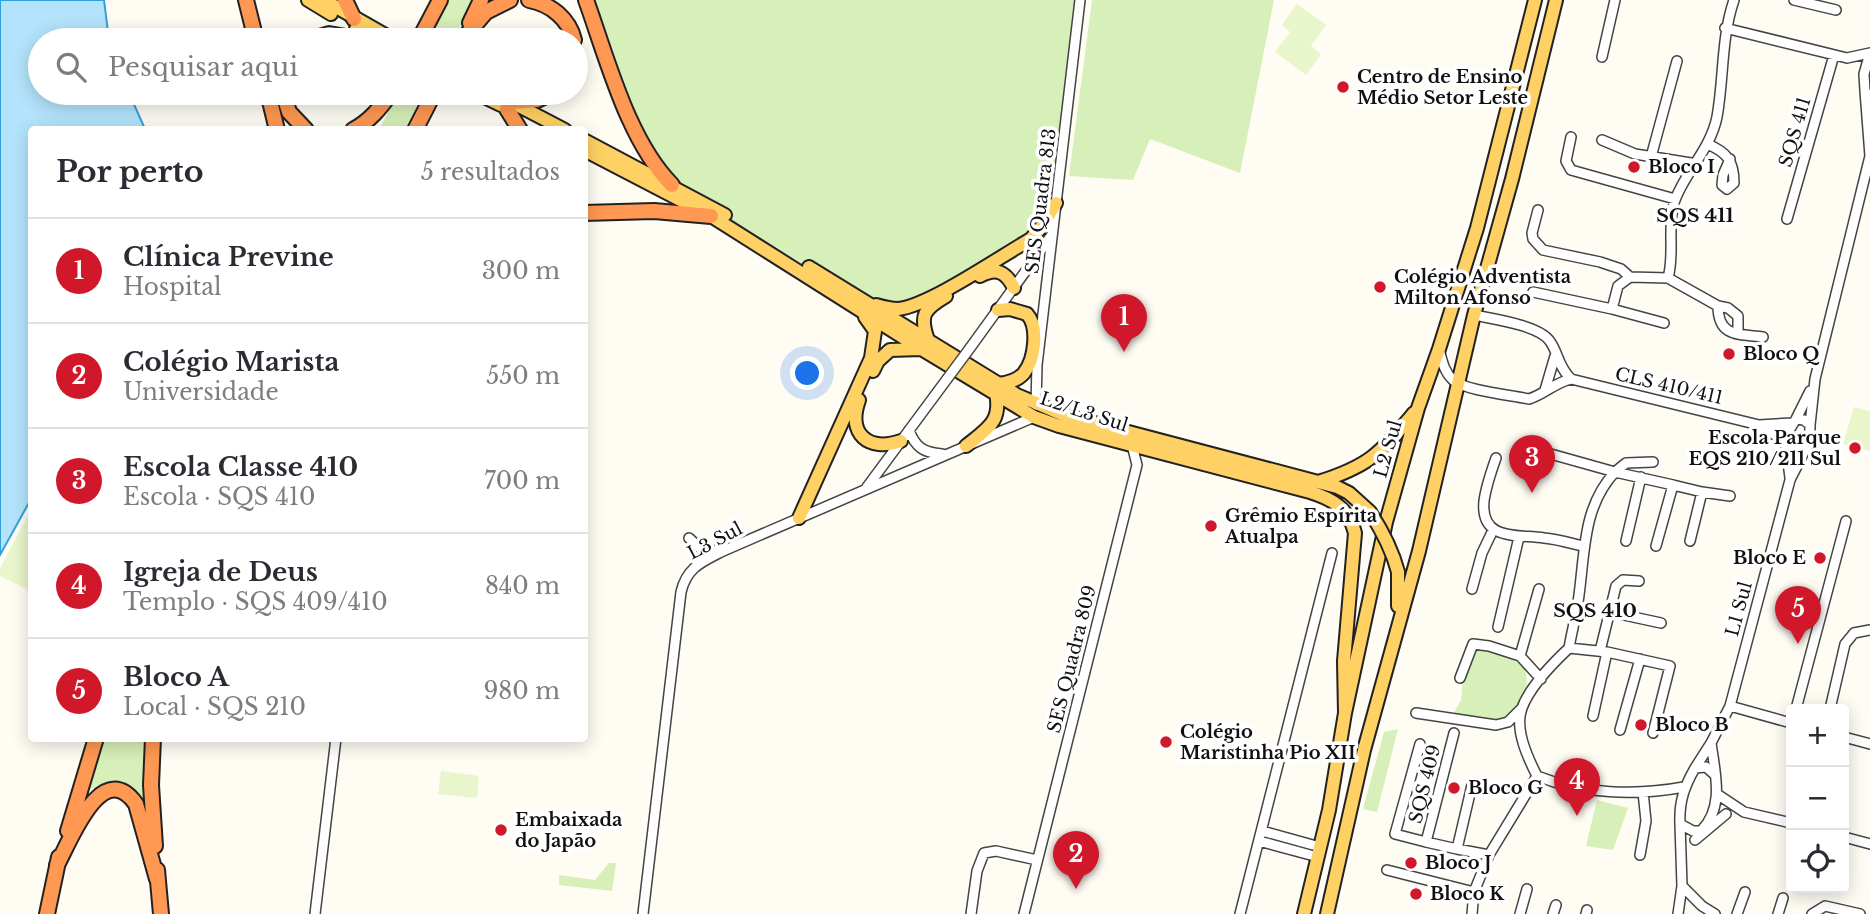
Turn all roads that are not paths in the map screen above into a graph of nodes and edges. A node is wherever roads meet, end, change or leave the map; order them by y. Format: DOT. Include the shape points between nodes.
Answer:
graph roads {
  1 [pos="246,0"];
  2 [pos="307,0"];
  3 [pos="324,0"];
  4 [pos="345,0"];
  5 [pos="440,0"];
  6 [pos="481,0"];
  7 [pos="510,0"];
  8 [pos="529,0"];
  9 [pos="586,0"];
  10 [pos="1080,0"];
  11 [pos="1535,0"];
  12 [pos="1556,0"];
  13 [pos="1615,0"];
  14 [pos="1734,0"];
  15 [pos="1794,0"];
  16 [pos="1836,10"];
  17 [pos="355,19"];
  18 [pos="253,28"];
  19 [pos="355,28"];
  20 [pos="372,28"];
  21 [pos="425,28"];
  22 [pos="468,28"];
  23 [pos="472,28"];
  24 [pos="569,28"];
  25 [pos="1726,28"];
  26 [pos="1870,53"];
  27 [pos="1834,55"];
  28 [pos="1602,57"];
  29 [pos="1847,58"];
  30 [pos="1677,61"];
  31 [pos="1864,74"];
  32 [pos="1867,94"];
  33 [pos="271,105"];
  34 [pos="287,105"];
  35 [pos="382,105"];
  36 [pos="386,105"];
  37 [pos="428,105"];
  38 [pos="509,105"];
  39 [pos="1869,125"];
  40 [pos="276,126"];
  41 [pos="301,126"];
  42 [pos="361,126"];
  43 [pos="377,126"];
  44 [pos="418,126"];
  45 [pos="518,126"];
  46 [pos="540,126"];
  47 [pos="556,126"];
  48 [pos="1571,137"];
  49 [pos="1602,140"];
  50 [pos="588,142"];
  51 [pos="1707,145"];
  52 [pos="588,152"];
  53 [pos="1870,156"];
  54 [pos="1651,157"];
  55 [pos="1730,159"];
  56 [pos="1697,164"];
  57 [pos="672,185"];
  58 [pos="1675,200"];
  59 [pos="1056,203"];
  60 [pos="1538,210"];
  61 [pos="588,212"];
  62 [pos="711,216"];
  63 [pos="1787,219"];
  64 [pos="1477,228"];
  65 [pos="1052,235"];
  66 [pos="1496,238"];
  67 [pos="1469,254"];
  68 [pos="1489,259"];
  69 [pos="1630,276"];
  70 [pos="1668,278"];
  71 [pos="1014,288"];
  72 [pos="1533,292"];
  73 [pos="861,304"];
  74 [pos="1718,306"];
  75 [pos="1612,309"];
  76 [pos="998,310"];
  77 [pos="1474,314"];
  78 [pos="1664,324"];
  79 [pos="1738,334"];
  80 [pos="1763,337"];
  81 [pos="926,345"];
  82 [pos="1439,349"];
  83 [pos="1555,355"];
  84 [pos="1571,379"];
  85 [pos="1815,379"];
  86 [pos="1459,384"];
  87 [pos="997,388"];
  88 [pos="1545,392"];
  89 [pos="1813,397"];
  90 [pos="1418,408"];
  91 [pos="1035,411"];
  92 [pos="1794,421"];
  93 [pos="1759,425"];
  94 [pos="1810,425"];
  95 [pos="905,435"];
  96 [pos="1786,444"];
  97 [pos="1132,445"];
  98 [pos="966,446"];
  99 [pos="1522,446"];
  100 [pos="1805,447"];
  101 [pos="1152,451"];
  102 [pos="947,454"];
  103 [pos="1496,458"];
  104 [pos="1801,458"];
  105 [pos="1653,462"];
  106 [pos="1137,465"];
  107 [pos="1615,472"];
  108 [pos="1641,477"];
  109 [pos="1790,480"];
  110 [pos="1318,482"];
  111 [pos="1673,485"];
  112 [pos="866,489"];
  113 [pos="1702,492"];
  114 [pos="1730,496"];
  115 [pos="799,518"];
  116 [pos="1846,521"];
  117 [pos="1493,530"];
  118 [pos="1518,537"];
  119 [pos="689,538"];
  120 [pos="1626,541"];
  121 [pos="1690,541"];
  122 [pos="1582,546"];
  123 [pos="1656,546"];
  124 [pos="723,551"];
  125 [pos="1332,552"];
  126 [pos="1639,581"];
  127 [pos="1472,589"];
  128 [pos="1539,589"];
  129 [pos="1610,612"];
  130 [pos="1661,623"];
  131 [pos="1498,626"];
  132 [pos="1870,630"];
  133 [pos="1394,641"];
  134 [pos="1569,648"];
  135 [pos="1604,652"];
  136 [pos="1520,656"];
  137 [pos="1640,659"];
  138 [pos="1460,678"];
  139 [pos="1541,679"];
  140 [pos="1797,704"];
  141 [pos="1831,704"];
  142 [pos="1730,706"];
  143 [pos="1521,709"];
  144 [pos="1345,713"];
  145 [pos="1416,713"];
  146 [pos="1593,716"];
  147 [pos="1786,722"];
  148 [pos="1620,730"];
  149 [pos="1454,733"];
  150 [pos="1653,733"];
  151 [pos="1849,738"];
  152 [pos="95,742"];
  153 [pos="153,742"];
  154 [pos="335,742"];
  155 [pos="1420,744"];
  156 [pos="1711,744"];
  157 [pos="1870,744"];
  158 [pos="1695,768"];
  159 [pos="1715,775"];
  160 [pos="1537,776"];
  161 [pos="1472,785"];
  162 [pos="1684,787"];
  163 [pos="1643,792"];
  164 [pos="1662,792"];
  165 [pos="1717,794"];
  166 [pos="1681,801"];
  167 [pos="1744,812"];
  168 [pos="1726,814"];
  169 [pos="1711,818"];
  170 [pos="1786,822"];
  171 [pos="1680,824"];
  172 [pos="1698,835"];
  173 [pos="1260,836"];
  174 [pos="1849,838"];
  175 [pos="1426,842"];
  176 [pos="1870,844"];
  177 [pos="1457,849"];
  178 [pos="1319,852"];
  179 [pos="1489,855"];
  180 [pos="1640,855"];
  181 [pos="1037,860"];
  182 [pos="1682,861"];
  183 [pos="57,865"];
  184 [pos="1387,870"];
  185 [pos="157,879"];
  186 [pos="1682,881"];
  187 [pos="1527,890"];
  188 [pos="1474,892"];
  189 [pos="1745,892"];
  190 [pos="1783,898"];
  191 [pos="1697,902"];
  192 [pos="1680,908"];
  193 [pos="47,914"];
  194 [pos="161,914"];
  195 [pos="315,914"];
  196 [pos="643,914"];
  197 [pos="971,914"];
  198 [pos="1024,914"];
  199 [pos="1240,914"];
  200 [pos="1304,914"];
  201 [pos="1327,914"];
  202 [pos="1472,914"];
  203 [pos="1520,914"];
  204 [pos="1716,914"];
  205 [pos="1737,914"];
  206 [pos="1778,914"];
  207 [pos="1812,914"];
  208 [pos="1860,914"];
  1 -- 18 [label="highway"];
  2 -- 19 [label="main road"];
  3 -- 17 [label="main road"];
  4 -- 17 [label="highway"];
  5 -- 21 [label="highway"];
  6 -- 22 [label="highway"];
  7 -- 23 [label="highway" via="486,12"];
  8 -- 24 [label="highway" via="558,13"];
  9 -- 57 [label="highway" via="637,135 657,171"];
  10 -- 59 [label="street, SES Quadra 813"];
  11 -- 64 [label="main road, L2 Sul"];
  12 -- 66 [label="main road"];
  13 -- 28 [label="street"];
  14 -- 25 [label="street"];
  15 -- 16 [label="street"];
  17 -- 20 [label="main road"];
  25 -- 27 [label="street"];
  25 -- 51 [label="street" via="1716,120"];
  26 -- 29 [label="street"];
  26 -- 31 [label="street"];
  27 -- 29 [label="street"];
  27 -- 63 [label="street, SQS 411"];
  29 -- 31 [label="street"];
  30 -- 54 [label="street"];
  31 -- 32 [label="street"];
  32 -- 39 [label="street"];
  33 -- 40 [label="highway"];
  34 -- 41 [label="highway"];
  35 -- 42 [label="highway"];
  36 -- 43 [label="highway"];
  37 -- 44 [label="highway"];
  38 -- 45 [label="highway"];
  38 -- 46 [label="main road"];
  38 -- 47 [label="main road"];
  39 -- 53 [label="street"];
  48 -- 58 [label="street" via="1566,161 1572,170"];
  49 -- 54 [label="street"];
  50 -- 57 [label="main road, L2/L3 Sul"];
  51 -- 55 [label="street"];
  51 -- 56 [label="street"];
  52 -- 62 [label="main road, L2/L3 Sul"];
  53 -- 85 [label="street"];
  54 -- 56 [label="street"];
  56 -- 58 [label="street"];
  57 -- 73 [label="main road, L2/L3 Sul"];
  58 -- 70 [label="street"];
  59 -- 65 [label="street, SES Quadra 813"];
  59 -- 73 [label="main road" via="1031,239 933,296 898,309"];
  60 -- 69 [label="street" via="1532,233 1536,245 1608,264"];
  61 -- 62 [label="highway"];
  62 -- 73 [label="main road, L2/L3 Sul"];
  64 -- 66 [label="main road" via="1483,238"];
  64 -- 67 [label="main road, L2 Sul"];
  65 -- 71 [label="street"];
  65 -- 91 [label="street, SES Quadra 813"];
  66 -- 68 [label="main road"];
  67 -- 68 [label="main road" via="1483,251"];
  67 -- 82 [label="main road, L2 Sul"];
  68 -- 77 [label="main road"];
  69 -- 70 [label="street"];
  69 -- 75 [label="street" via="1618,285"];
  70 -- 74 [label="street"];
  71 -- 76 [label="street"];
  71 -- 81 [label="main road" via="1003,272 988,272 935,303 923,318"];
  72 -- 75 [label="street"];
  73 -- 81 [label="main road, L2/L3 Sul"];
  73 -- 115 [label="main road" via="875,331 873,350"];
  74 -- 79 [label="street" via="1721,326"];
  74 -- 79 [label="street" via="1728,307 1738,316"];
  75 -- 78 [label="street"];
  76 -- 87 [label="main road" via="1027,314 1033,341 1023,373"];
  76 -- 95 [label="street, bridge"];
  77 -- 83 [label="street" via="1539,331"];
  77 -- 86 [label="main road"];
  79 -- 80 [label="street"];
  81 -- 87 [label="main road, L2/L3 Sul"];
  81 -- 95 [label="main road" via="883,355 855,412 856,429 873,442 884,444"];
  82 -- 86 [label="street" via="1447,372"];
  82 -- 90 [label="main road, L2 Sul"];
  83 -- 84 [label="street"];
  83 -- 88 [label="street"];
  84 -- 88 [label="street"];
  84 -- 93 [label="street, CLS 410/411"];
  85 -- 89 [label="street"];
  85 -- 92 [label="street"];
  86 -- 88 [label="street" via="1529,399"];
  86 -- 133 [label="main road"];
  87 -- 91 [label="main road, L2/L3 Sul"];
  87 -- 98 [label="main road" via="996,418"];
  89 -- 94 [label="street"];
  89 -- 104 [label="street" via="1813,438"];
  90 -- 110 [label="main road" via="1365,464"];
  90 -- 144 [label="main road, L2 Sul" via="1376,561"];
  91 -- 97 [label="main road, L2/L3 Sul" via="1059,426"];
  91 -- 98 [label="street, L3 Sul"];
  91 -- 110 [label="main road, L2/L3 Sul"];
  92 -- 93 [label="street, CLS 410/411"];
  92 -- 94 [label="street"];
  92 -- 96 [label="street"];
  93 -- 96 [label="street, CLS 410/411"];
  94 -- 100 [label="street, L1 Sul"];
  95 -- 102 [label="street" via="920,449"];
  95 -- 112 [label="street"];
  96 -- 100 [label="street" via="1795,450"];
  96 -- 109 [label="street, L1 Sul"];
  97 -- 101 [label="main road, L2/L3 Sul"];
  97 -- 106 [label="street, SES Quadra 809"];
  98 -- 102 [label="street, L3 Sul"];
  99 -- 107 [label="street"];
  100 -- 104 [label="street, L1 Sul"];
  101 -- 106 [label="street"];
  101 -- 144 [label="main road, L2/L3 Sul" via="1310,492 1345,511 1355,533"];
  102 -- 112 [label="street, L3 Sul"];
  103 -- 117 [label="street" via="1484,501 1484,513"];
  104 -- 109 [label="street, L1 Sul"];
  105 -- 107 [label="street" via="1626,463"];
  106 -- 181 [label="street, SES Quadra 809"];
  107 -- 108 [label="street"];
  107 -- 122 [label="street" via="1600,491"];
  108 -- 111 [label="street"];
  108 -- 120 [label="street"];
  109 -- 142 [label="street, L1 Sul"];
  110 -- 133 [label="main road, L2/L3 Sul, bridge" via="1349,493 1370,512 1385,535 1398,572"];
  111 -- 113 [label="street"];
  111 -- 123 [label="street"];
  112 -- 115 [label="street, L3 Sul"];
  113 -- 114 [label="street"];
  113 -- 121 [label="street"];
  115 -- 124 [label="street, L3 Sul"];
  116 -- 140 [label="street"];
  117 -- 118 [label="street"];
  117 -- 127 [label="street"];
  118 -- 122 [label="street"];
  118 -- 131 [label="street"];
  119 -- 124 [label="street" via="702,550"];
  122 -- 134 [label="street"];
  124 -- 196 [label="street, L3 Sul" via="694,568 683,584"];
  125 -- 173 [label="street"];
  126 -- 129 [label="street" via="1619,582"];
  128 -- 136 [label="street"];
  129 -- 130 [label="street"];
  129 -- 135 [label="street"];
  132 -- 141 [label="street" via="1854,633 1845,644"];
  133 -- 201 [label="main road"];
  134 -- 135 [label="street"];
  134 -- 139 [label="street"];
  135 -- 137 [label="street"];
  135 -- 146 [label="street"];
  136 -- 138 [label="street" via="1473,644"];
  136 -- 139 [label="street"];
  137 -- 148 [label="street"];
  137 -- 150 [label="street" via="1670,666"];
  139 -- 143 [label="street"];
  142 -- 147 [label="street"];
  142 -- 156 [label="street, L1 Sul"];
  143 -- 145 [label="street" via="1508,722 1496,724"];
  143 -- 160 [label="street" via="1524,744"];
  144 -- 178 [label="main road, L2 Sul"];
  149 -- 175 [label="street, SQS 409"];
  151 -- 157 [label="street"];
  152 -- 183 [label="highway"];
  153 -- 185 [label="highway"];
  154 -- 195 [label="street"];
  155 -- 175 [label="street, SQS 409" via="1395,834"];
  156 -- 158 [label="street, L1 Sul"];
  156 -- 159 [label="street"];
  158 -- 159 [label="street" via="1706,767"];
  158 -- 162 [label="street, L1 Sul"];
  159 -- 165 [label="street"];
  160 -- 163 [label="street" via="1595,790"];
  160 -- 179 [label="street"];
  161 -- 177 [label="street"];
  162 -- 164 [label="street"];
  162 -- 166 [label="street, L1 Sul"];
  163 -- 164 [label="street"];
  163 -- 180 [label="street" via="1646,821"];
  164 -- 166 [label="street"];
  165 -- 167 [label="street"];
  165 -- 169 [label="street"];
  166 -- 171 [label="street, L1 Sul"];
  167 -- 168 [label="street"];
  167 -- 170 [label="street"];
  168 -- 169 [label="street"];
  168 -- 172 [label="street"];
  169 -- 172 [label="street"];
  171 -- 172 [label="street"];
  171 -- 182 [label="street"];
  172 -- 182 [label="street"];
  173 -- 178 [label="street"];
  173 -- 199 [label="street"];
  174 -- 176 [label="street"];
  175 -- 177 [label="street, SQS 409"];
  177 -- 179 [label="street, SQS 409"];
  178 -- 200 [label="main road, L2 Sul"];
  179 -- 188 [label="street"];
  181 -- 197 [label="street" via="996,851 984,853"];
  181 -- 198 [label="street, SES Quadra 809"];
  182 -- 186 [label="street"];
  183 -- 185 [label="highway" via="97,796 123,791 136,804"];
  183 -- 193 [label="highway"];
  184 -- 188 [label="street"];
  185 -- 194 [label="highway"];
  186 -- 191 [label="street"];
  186 -- 192 [label="street"];
  187 -- 203 [label="street"];
  188 -- 202 [label="street"];
  189 -- 205 [label="street"];
  190 -- 206 [label="street"];
  191 -- 192 [label="street"];
  191 -- 204 [label="street"];
  207 -- 208 [label="street" via="1825,906"];
}
